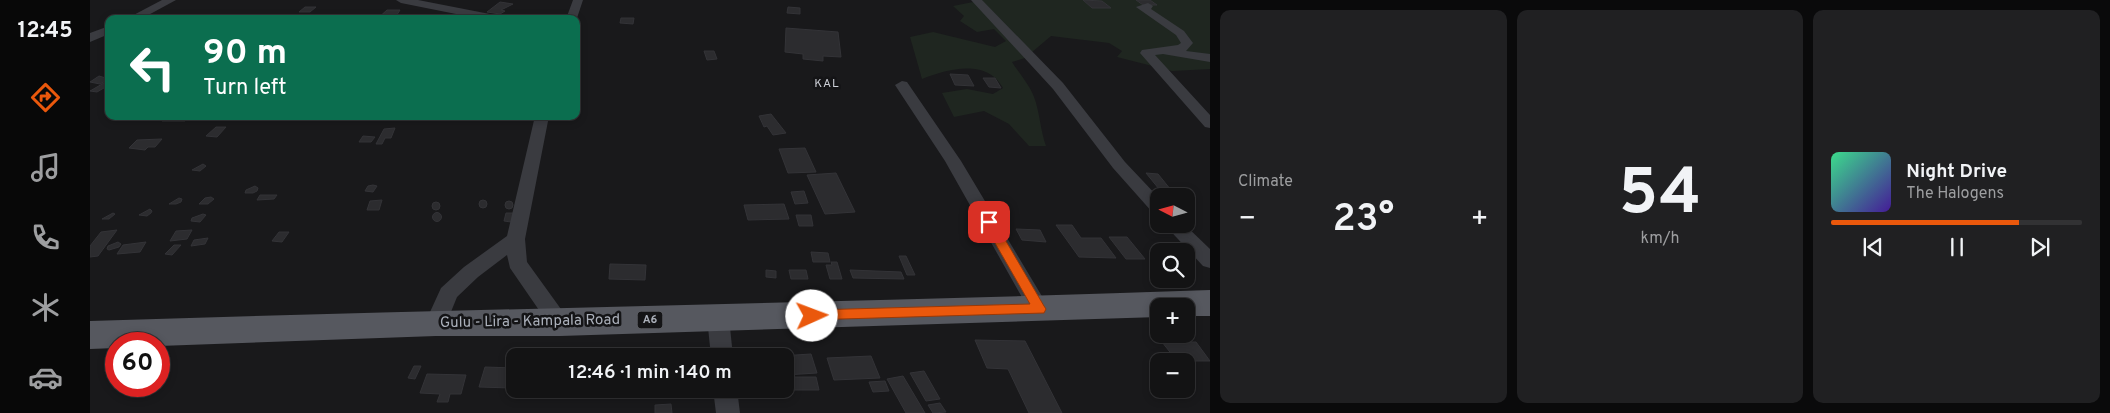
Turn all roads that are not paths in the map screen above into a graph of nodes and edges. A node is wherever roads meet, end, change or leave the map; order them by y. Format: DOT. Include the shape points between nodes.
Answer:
graph roads {
  1 [pos="171,0"];
  2 [pos="401,0"];
  3 [pos="578,0"];
  4 [pos="976,0"];
  5 [pos="1148,6"];
  6 [pos="139,15"];
  7 [pos="479,15"];
  8 [pos="573,15"];
  9 [pos="105,31"];
  10 [pos="90,38"];
  11 [pos="1161,51"];
  12 [pos="1210,58"];
  13 [pos="902,85"];
  14 [pos="541,120"];
  15 [pos="1210,124"];
  16 [pos="1150,199"];
  17 [pos="1182,233"];
  18 [pos="516,239"];
  19 [pos="1210,261"];
  20 [pos="1208,305"];
  21 [pos="1040,309"];
  22 [pos="718,318"];
  23 [pos="436,323"];
  24 [pos="560,323"];
  25 [pos="90,335"];
  26 [pos="721,348"];
  27 [pos="726,398"];
  28 [pos="728,413"];
  1 -- 6 [label="street"];
  2 -- 7 [label="street"];
  3 -- 8 [label="street"];
  4 -- 16 [label="street" via="1058,86 1119,165"];
  5 -- 11 [label="street" via="1140,7 1180,33 1188,43 1182,48"];
  9 -- 10 [label="street"];
  11 -- 12 [label="street"];
  11 -- 15 [label="street" via="1146,53"];
  13 -- 21 [label="street" via="953,161"];
  14 -- 18 [label="street"];
  17 -- 19 [label="street"];
  18 -- 23 [label="street" via="448,293"];
  18 -- 24 [label="street" via="517,263"];
  20 -- 21 [label="main road, Gulu - Lira - Kampala Road / A6"];
  21 -- 22 [label="main road, Gulu - Lira - Kampala Road / A6"];
  22 -- 24 [label="main road, Gulu - Lira - Kampala Road / A6"];
  22 -- 26 [label="street"];
  23 -- 24 [label="main road, Gulu - Lira - Kampala Road / A6"];
  23 -- 25 [label="main road, Gulu - Lira - Kampala Road / A6"];
  27 -- 28 [label="street"];
}
